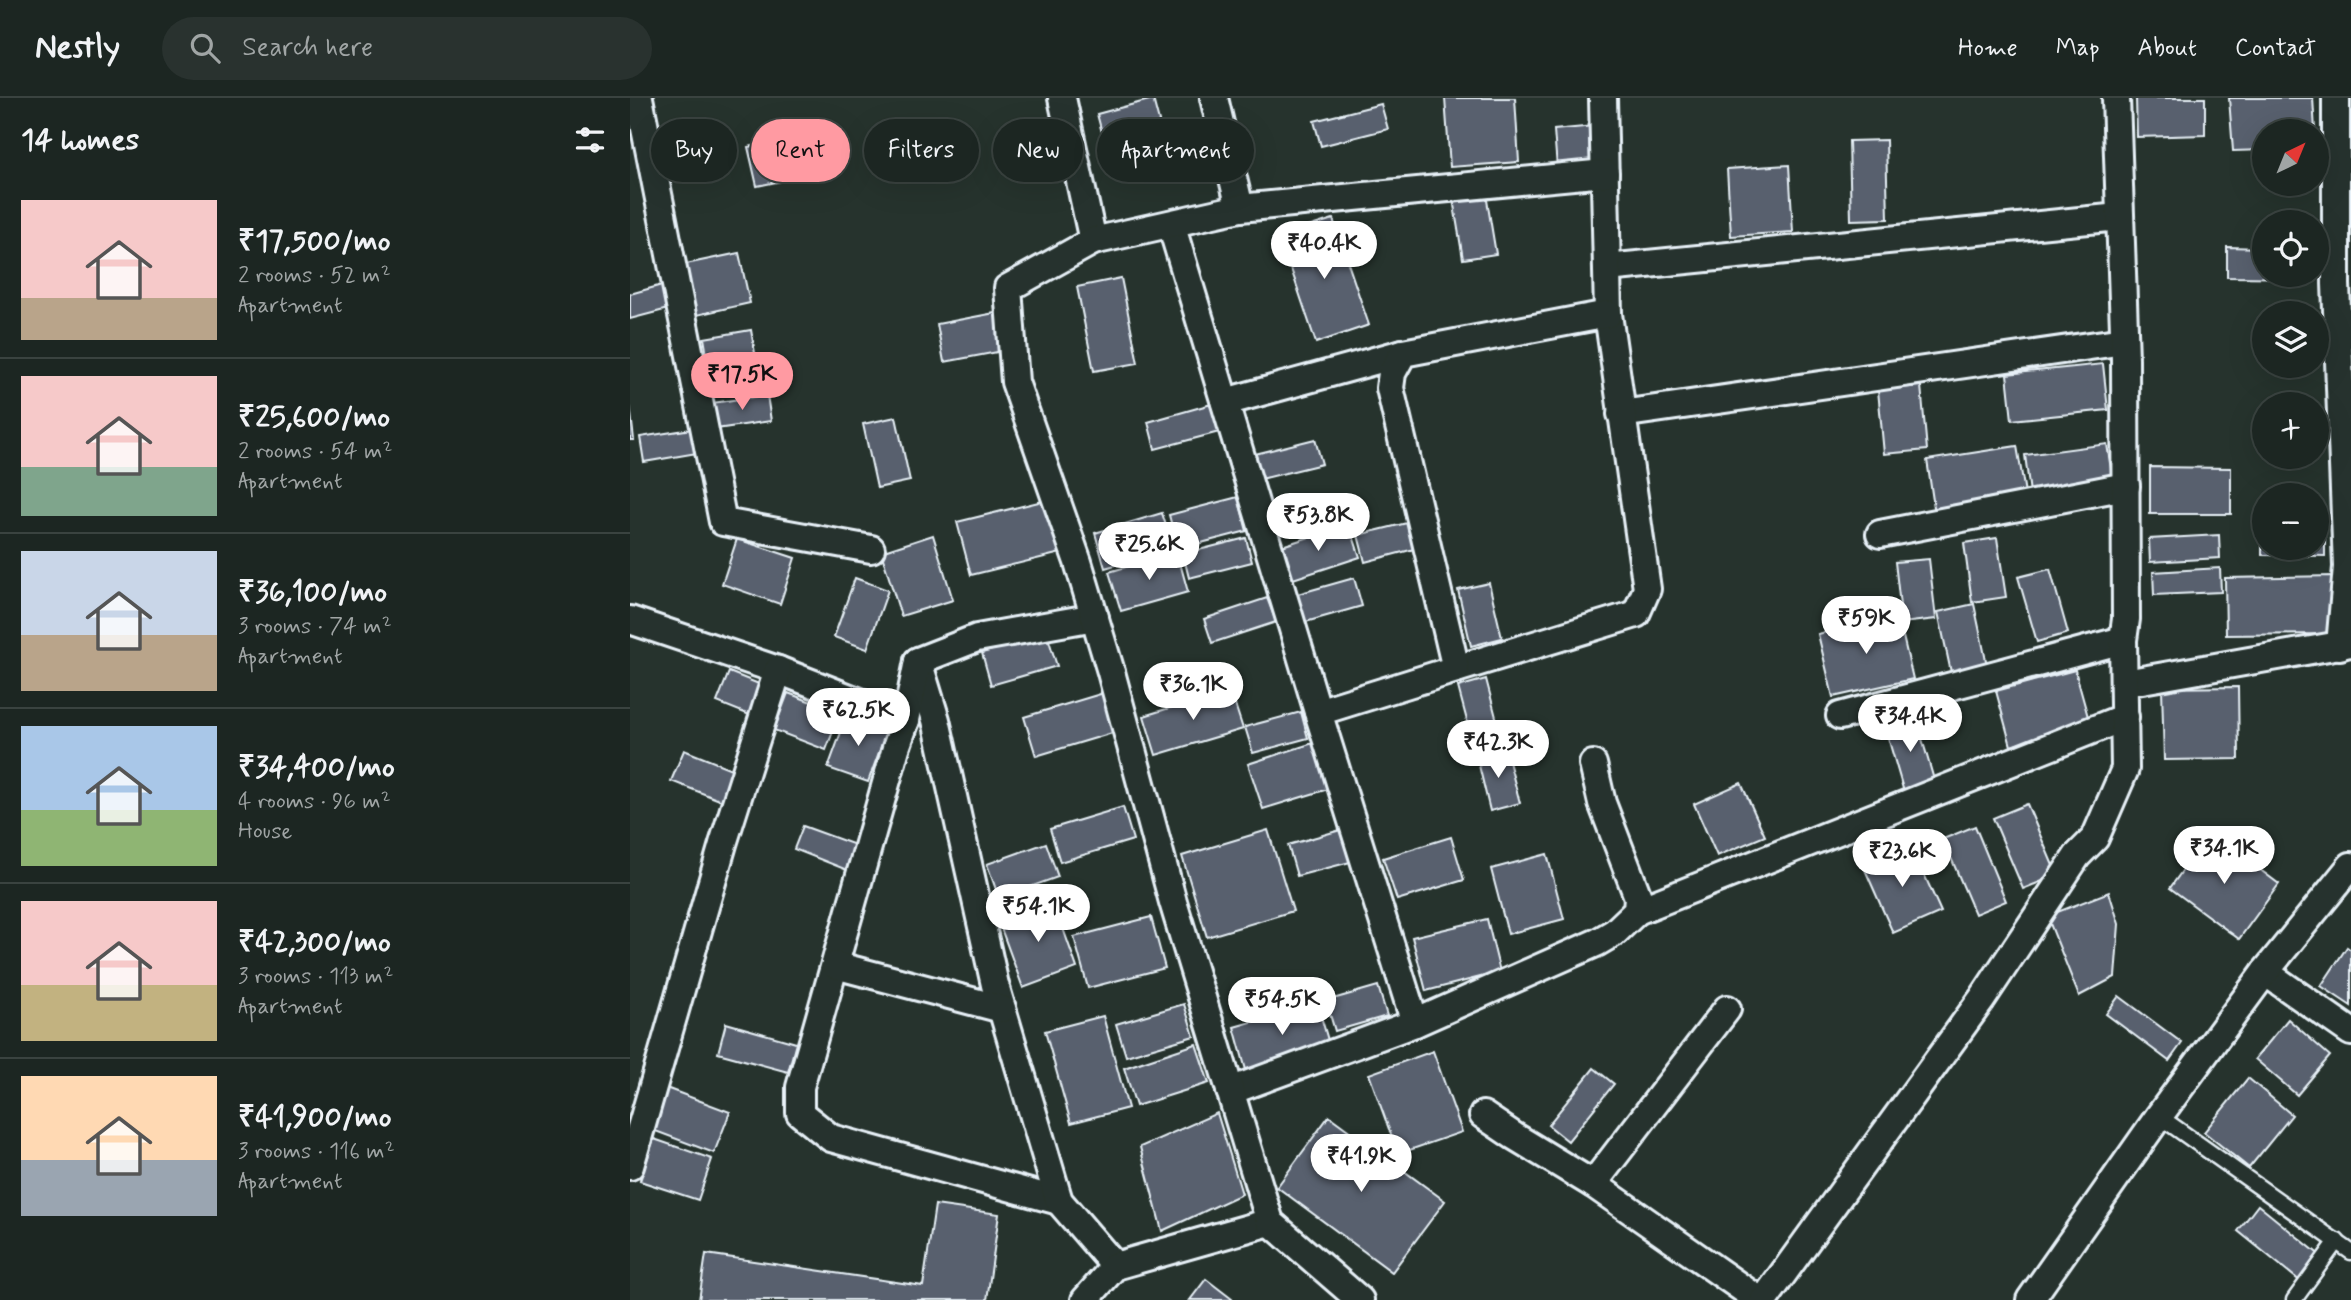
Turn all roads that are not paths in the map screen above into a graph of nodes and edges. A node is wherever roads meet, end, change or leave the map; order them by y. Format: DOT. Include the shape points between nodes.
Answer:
graph roads {
  1 [pos="639,98"];
  2 [pos="1062,98"];
  3 [pos="1214,98"];
  4 [pos="1603,98"];
  5 [pos="2116,98"];
  6 [pos="2336,98"];
  7 [pos="1605,173"];
  8 [pos="1240,208"];
  9 [pos="2119,217"];
  10 [pos="1171,224"];
  11 [pos="1093,242"];
  12 [pos="1607,268"];
  13 [pos="1608,314"];
  14 [pos="2124,341"];
  15 [pos="1403,353"];
  16 [pos="2346,396"];
  17 [pos="1225,402"];
  18 [pos="1621,414"];
  19 [pos="2126,486"];
  20 [pos="1880,534"];
  21 [pos="871,549"];
  22 [pos="1095,617"];
  23 [pos="630,620"];
  24 [pos="2123,640"];
  25 [pos="2346,644"];
  26 [pos="918,662"];
  27 [pos="1456,669"];
  28 [pos="778,670"];
  29 [pos="2125,683"];
  30 [pos="1318,712"];
  31 [pos="1840,716"];
  32 [pos="2125,718"];
  33 [pos="906,720"];
  34 [pos="1593,764"];
  35 [pos="2351,866"];
  36 [pos="1637,911"];
  37 [pos="835,965"];
  38 [pos="2265,972"];
  39 [pos="1002,1009"];
  40 [pos="1727,1009"];
  41 [pos="1415,1023"];
  42 [pos="2351,1032"];
  43 [pos="1230,1091"];
  44 [pos="1483,1115"];
  45 [pos="2159,1116"];
  46 [pos="630,1166"];
  47 [pos="1593,1184"];
  48 [pos="1059,1201"];
  49 [pos="1270,1222"];
  50 [pos="2337,1241"];
  51 [pos="2351,1252"];
  52 [pos="1115,1266"];
  53 [pos="1085,1300"];
  54 [pos="1360,1300"];
  55 [pos="1759,1300"];
  56 [pos="1764,1300"];
  57 [pos="2030,1300"];
  58 [pos="2294,1300"];
  1 -- 21 [label="street" via="723,522"];
  2 -- 11 [label="street"];
  3 -- 8 [label="street"];
  4 -- 7 [label="street"];
  5 -- 9 [label="street"];
  6 -- 16 [label="street" via="2336,284"];
  7 -- 8 [label="street"];
  7 -- 12 [label="street"];
  8 -- 10 [label="street"];
  9 -- 12 [label="street"];
  9 -- 14 [label="street"];
  10 -- 11 [label="street"];
  10 -- 17 [label="street"];
  11 -- 22 [label="street" via="1008,289 1015,382"];
  12 -- 13 [label="street"];
  13 -- 15 [label="street"];
  13 -- 18 [label="street"];
  14 -- 18 [label="street"];
  14 -- 19 [label="street"];
  15 -- 17 [label="street"];
  15 -- 27 [label="street" via="1390,388"];
  16 -- 25 [label="street"];
  17 -- 30 [label="street"];
  18 -- 27 [label="street" via="1647,589 1636,614"];
  19 -- 20 [label="street"];
  19 -- 24 [label="street"];
  22 -- 26 [label="street" via="977,638"];
  22 -- 43 [label="street" via="1172,902"];
  23 -- 28 [label="street"];
  24 -- 29 [label="street"];
  24 -- 31 [label="street"];
  25 -- 29 [label="street"];
  26 -- 33 [label="street"];
  26 -- 39 [label="street" via="936,720"];
  27 -- 30 [label="street"];
  28 -- 33 [label="street"];
  28 -- 46 [label="street"];
  29 -- 32 [label="street"];
  30 -- 41 [label="street"];
  32 -- 36 [label="street"];
  32 -- 56 [label="street" via="2125,769 2095,838 2077,856 1982,999"];
  33 -- 37 [label="street"];
  34 -- 36 [label="street" via="1602,803 1638,897"];
  35 -- 38 [label="street"];
  36 -- 41 [label="street" via="1598,942"];
  37 -- 39 [label="street"];
  37 -- 48 [label="street" via="800,1087 800,1113 831,1138"];
  38 -- 42 [label="street"];
  38 -- 45 [label="street"];
  39 -- 48 [label="street"];
  40 -- 47 [label="street"];
  41 -- 43 [label="street"];
  43 -- 49 [label="street"];
  44 -- 47 [label="street"];
  45 -- 50 [label="lane"];
  45 -- 57 [label="street"];
  47 -- 55 [label="street"];
  48 -- 52 [label="street"];
  49 -- 52 [label="street"];
  49 -- 54 [label="street"];
  50 -- 51 [label="lane"];
  50 -- 58 [label="lane"];
  52 -- 53 [label="street"];
}
